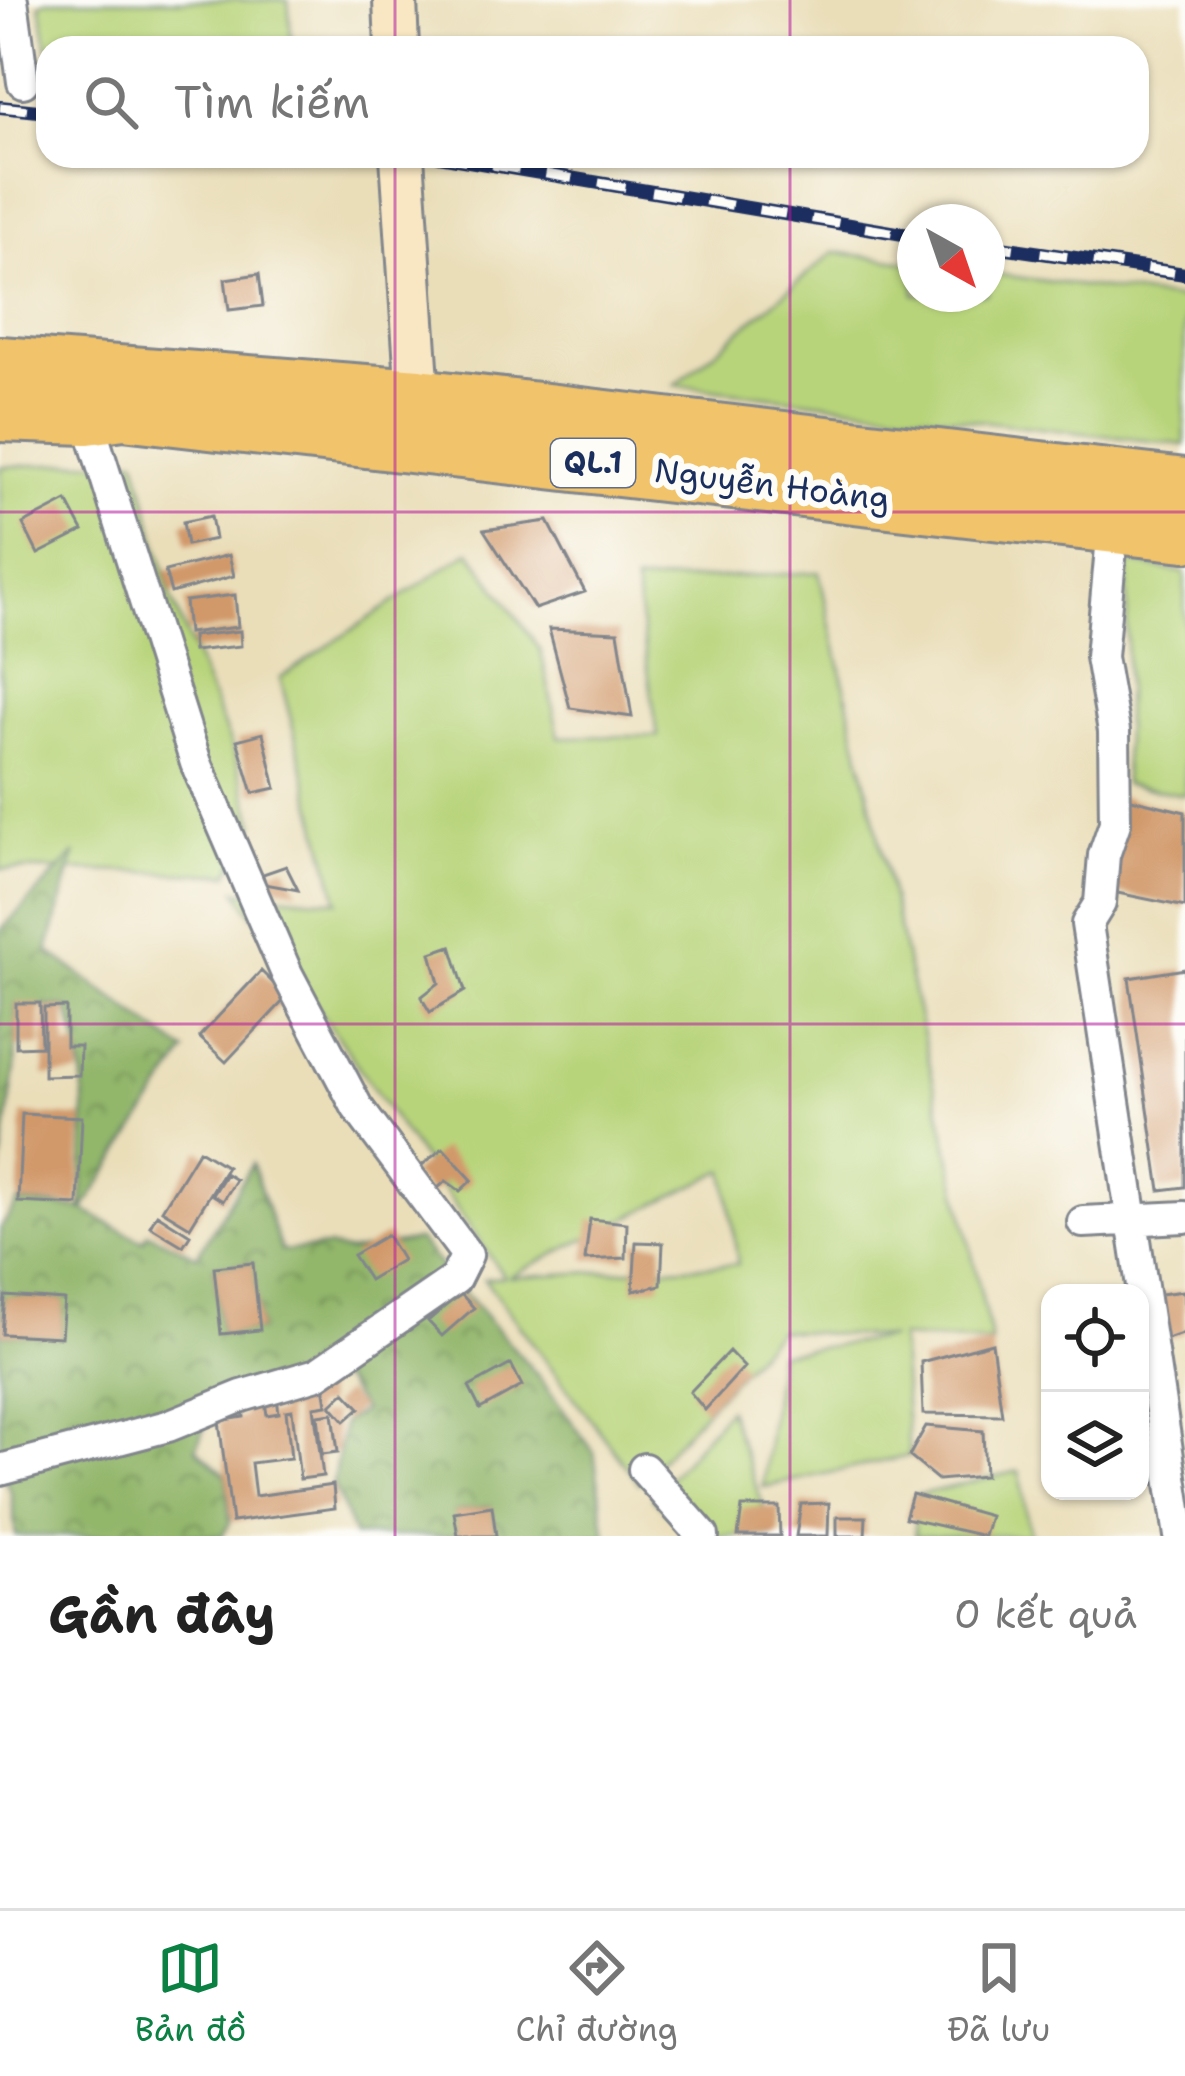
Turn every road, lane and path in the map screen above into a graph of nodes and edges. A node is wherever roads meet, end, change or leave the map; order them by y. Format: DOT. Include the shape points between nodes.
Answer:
graph roads {
  1 [pos="12,0"];
  2 [pos="395,0"];
  3 [pos="396,36"];
  4 [pos="23,82"];
  5 [pos="403,168"];
  6 [pos="0,364"];
  7 [pos="418,396"];
  8 [pos="0,414"];
  9 [pos="87,417"];
  10 [pos="1185,487"];
  11 [pos="1113,526"];
  12 [pos="1185,534"];
  13 [pos="1185,1217"];
  14 [pos="1133,1220"];
  15 [pos="1083,1222"];
  16 [pos="644,1469"];
  17 [pos="0,1470"];
  18 [pos="703,1536"];
  19 [pos="1180,1536"];
  1 -- 4 [label="street"];
  2 -- 3 [label="street"];
  5 -- 7 [label="street"];
  6 -- 7 [label="highway, Nguyễn Hoàng / QL.1"];
  7 -- 10 [label="highway, Nguyễn Hoàng / QL.1"];
  8 -- 9 [label="highway, Nguyễn Hoàng / QL.1"];
  9 -- 11 [label="highway, Nguyễn Hoàng / QL.1" via="146,414"];
  9 -- 17 [label="street" via="190,748 287,974 357,1108 467,1256 455,1280 317,1374 168,1426"];
  11 -- 12 [label="highway, Nguyễn Hoàng / QL.1"];
  11 -- 14 [label="street" via="1101,657 1114,731 1114,823 1100,903 1087,924"];
  13 -- 14 [label="street"];
  14 -- 15 [label="street"];
  14 -- 19 [label="street"];
  16 -- 18 [label="street"];
}
